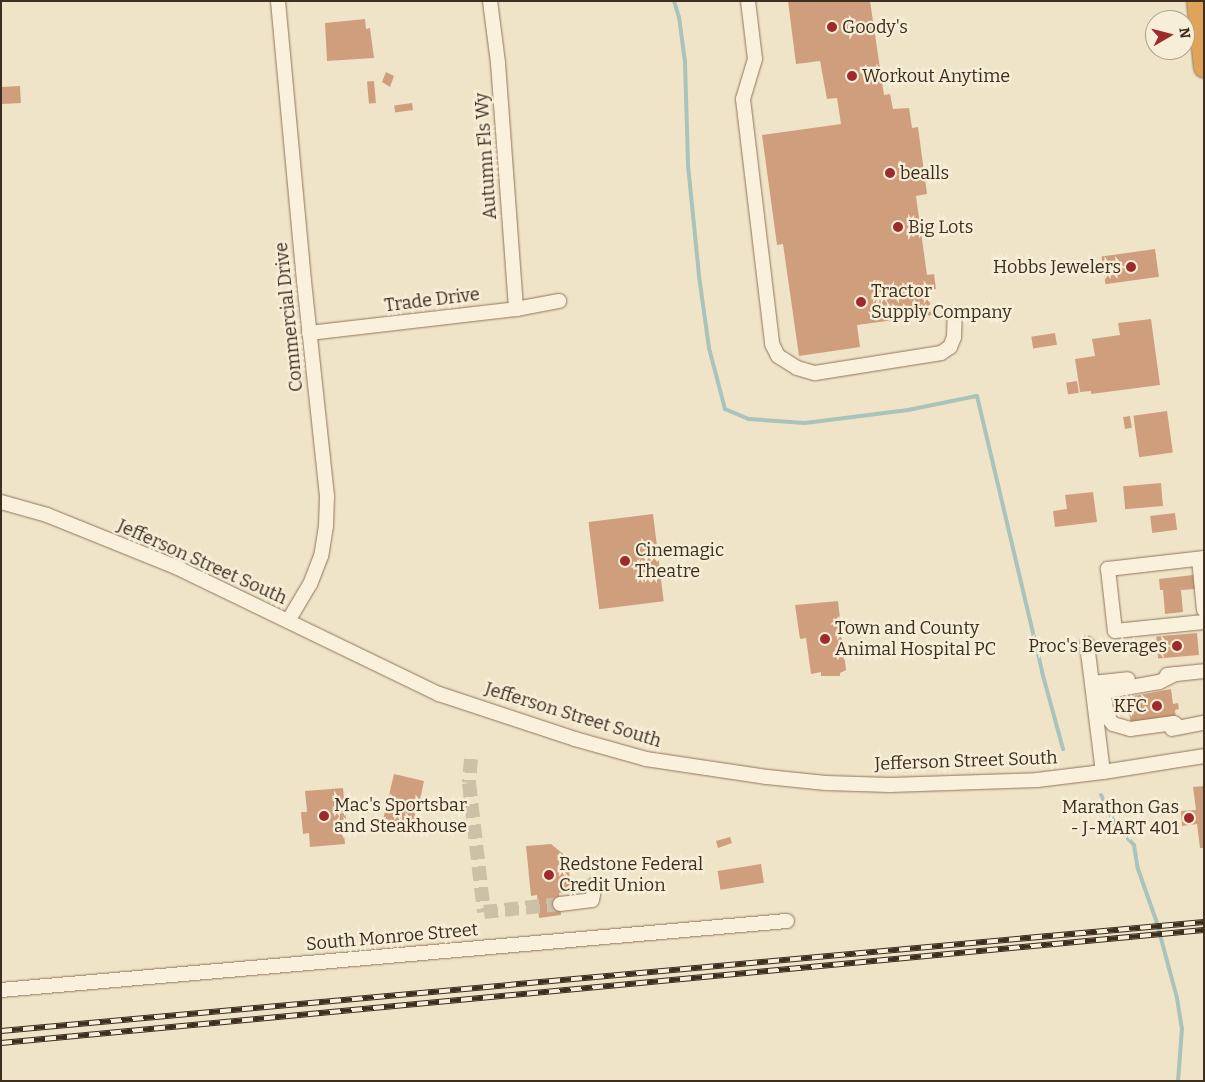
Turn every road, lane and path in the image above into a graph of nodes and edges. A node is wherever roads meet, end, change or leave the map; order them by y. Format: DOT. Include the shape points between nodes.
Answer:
graph roads {
  1 [pos="278,1"];
  2 [pos="490,1"];
  3 [pos="748,1"];
  4 [pos="1200,10"];
  5 [pos="1204,68"];
  6 [pos="559,300"];
  7 [pos="516,309"];
  8 [pos="954,314"];
  9 [pos="309,333"];
  10 [pos="1,502"];
  11 [pos="1201,558"];
  12 [pos="1204,604"];
  13 [pos="288,621"];
  14 [pos="1204,622"];
  15 [pos="1087,644"];
  16 [pos="1204,671"];
  17 [pos="1176,674"];
  18 [pos="1092,683"];
  19 [pos="1204,723"];
  20 [pos="1097,727"];
  21 [pos="1179,727"];
  22 [pos="1204,756"];
  23 [pos="1103,772"];
  24 [pos="595,884"];
  25 [pos="560,904"];
  26 [pos="787,921"];
  27 [pos="1,990"];
  1 -- 9 [label="street, Commercial Drive"];
  2 -- 7 [label="street, Autumn Fls Wy" via="498,62"];
  3 -- 8 [label="street" via="755,59 743,99 772,344 778,356 797,368 815,372 941,353 950,347 954,337"];
  4 -- 5 [label="highway"];
  6 -- 7 [label="street, Trade Drive"];
  7 -- 9 [label="street, Trade Drive"];
  9 -- 13 [label="street, Commercial Drive" via="327,496 326,526 321,556 310,584"];
  10 -- 13 [label="street, Jefferson Street South" via="47,515 178,568"];
  11 -- 12 [label="street"];
  11 -- 14 [label="street" via="1108,569 1115,631"];
  13 -- 23 [label="street, Jefferson Street South" via="439,694 646,759 826,783 987,783"];
  15 -- 18 [label="street"];
  16 -- 17 [label="street"];
  17 -- 18 [label="street"];
  17 -- 21 [label="street" via="1159,682 1104,694 1107,717 1113,724 1130,729 1174,723"];
  18 -- 20 [label="street"];
  19 -- 21 [label="street"];
  20 -- 21 [label="street" via="1135,735"];
  20 -- 23 [label="street"];
  22 -- 23 [label="street, Jefferson Street South"];
  24 -- 25 [label="street" via="592,900"];
  26 -- 27 [label="street, South Monroe Street"];
}
